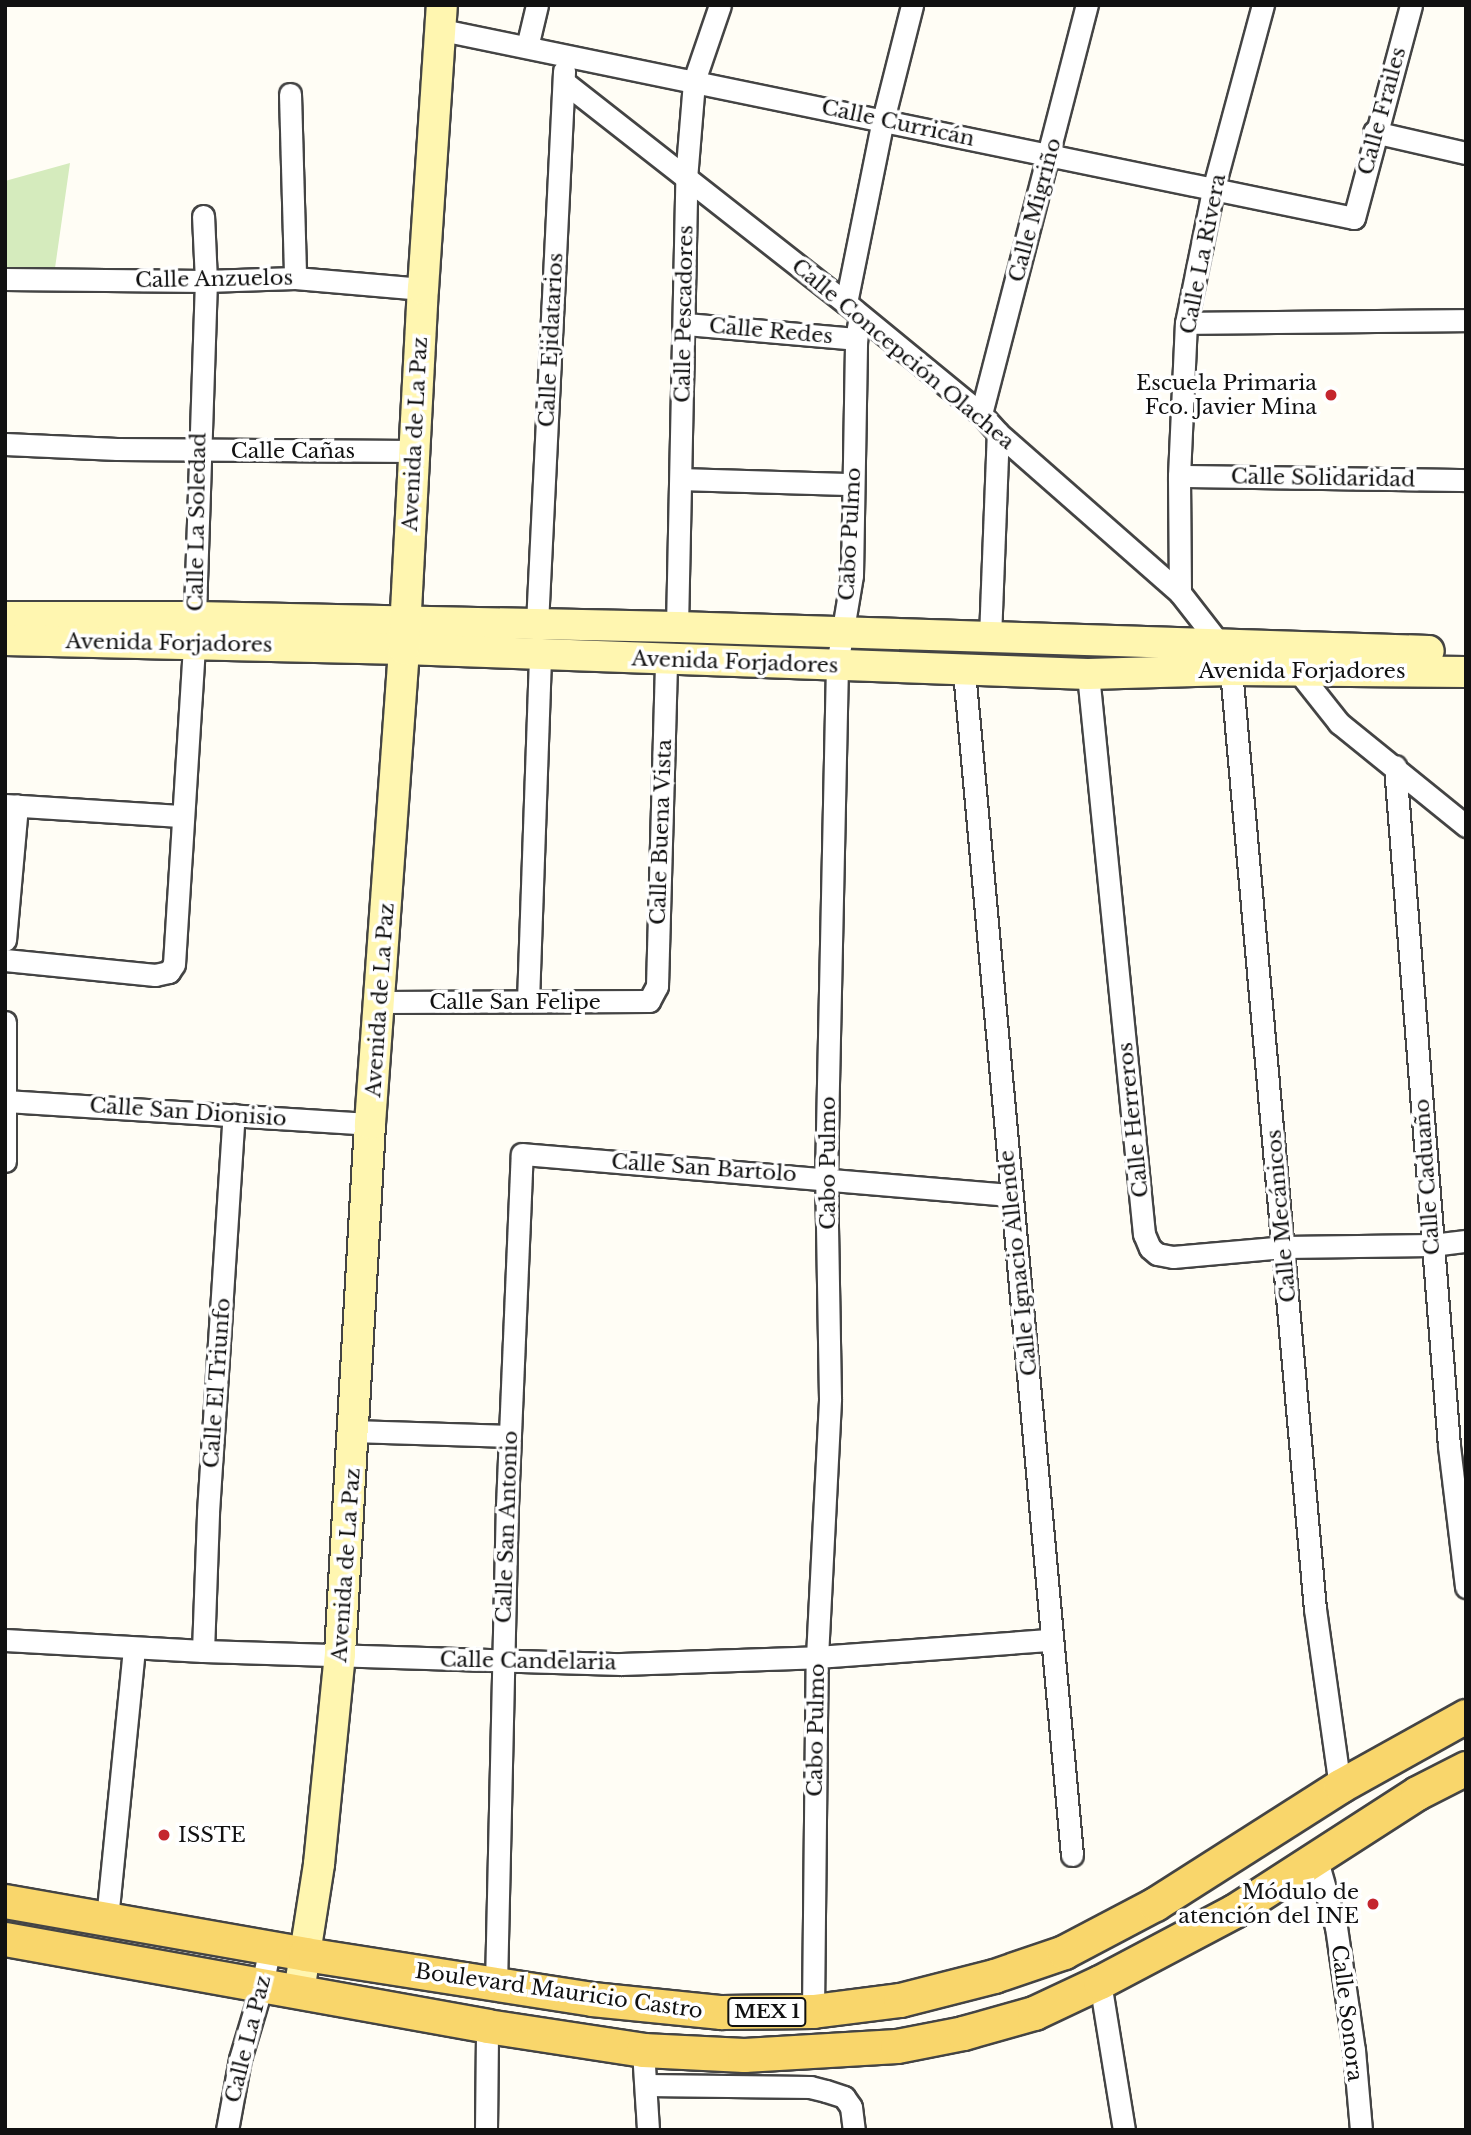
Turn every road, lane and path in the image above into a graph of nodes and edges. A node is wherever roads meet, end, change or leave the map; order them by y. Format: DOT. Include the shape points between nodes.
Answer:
graph roads {
  1 [pos="537,5"];
  2 [pos="720,5"];
  3 [pos="912,5"];
  4 [pos="1087,5"];
  5 [pos="1263,5"];
  6 [pos="1411,5"];
  7 [pos="442,18"];
  8 [pos="527,47"];
  9 [pos="565,55"];
  10 [pos="694,81"];
  11 [pos="564,82"];
  12 [pos="290,94"];
  13 [pos="883,120"];
  14 [pos="1374,132"];
  15 [pos="1050,153"];
  16 [pos="1466,153"];
  17 [pos="686,179"];
  18 [pos="1213,190"];
  19 [pos="203,216"];
  20 [pos="1354,218"];
  21 [pos="295,278"];
  22 [pos="5,279"];
  23 [pos="206,281"];
  24 [pos="423,289"];
  25 [pos="853,309"];
  26 [pos="1466,320"];
  27 [pos="1186,323"];
  28 [pos="685,324"];
  29 [pos="856,339"];
  30 [pos="981,414"];
  31 [pos="998,433"];
  32 [pos="5,444"];
  33 [pos="198,450"];
  34 [pos="414,452"];
  35 [pos="1180,476"];
  36 [pos="681,479"];
  37 [pos="1466,480"];
  38 [pos="853,484"];
  39 [pos="1180,593"];
  40 [pos="5,617"];
  41 [pos="537,624"];
  42 [pos="677,627"];
  43 [pos="194,630"];
  44 [pos="842,633"];
  45 [pos="404,635"];
  46 [pos="990,638"];
  47 [pos="5,640"];
  48 [pos="1466,652"];
  49 [pos="540,655"];
  50 [pos="1227,658"];
  51 [pos="666,660"];
  52 [pos="837,665"];
  53 [pos="1297,670"];
  54 [pos="964,671"];
  55 [pos="1466,672"];
  56 [pos="1088,674"];
  57 [pos="1395,766"];
  58 [pos="11,806"];
  59 [pos="182,816"];
  60 [pos="1466,826"];
  61 [pos="5,940"];
  62 [pos="5,960"];
  63 [pos="528,1001"];
  64 [pos="649,1001"];
  65 [pos="381,1002"];
  66 [pos="5,1022"];
  67 [pos="6,1101"];
  68 [pos="234,1115"];
  69 [pos="370,1124"];
  70 [pos="523,1154"];
  71 [pos="5,1161"];
  72 [pos="827,1177"];
  73 [pos="1011,1195"];
  74 [pos="1466,1241"];
  75 [pos="1432,1245"];
  76 [pos="1284,1247"];
  77 [pos="354,1431"];
  78 [pos="509,1436"];
  79 [pos="1466,1587"];
  80 [pos="5,1640"];
  81 [pos="1051,1640"];
  82 [pos="134,1648"];
  83 [pos="203,1651"];
  84 [pos="340,1654"];
  85 [pos="817,1657"];
  86 [pos="503,1662"];
  87 [pos="1466,1716"];
  88 [pos="1466,1768"];
  89 [pos="1340,1786"];
  90 [pos="1072,1855"];
  91 [pos="1316,1857"];
  92 [pos="5,1901"];
  93 [pos="107,1919"];
  94 [pos="5,1939"];
  95 [pos="270,1947"];
  96 [pos="306,1954"];
  97 [pos="1100,1982"];
  98 [pos="262,1985"];
  99 [pos="496,1985"];
  100 [pos="299,1992"];
  101 [pos="813,2011"];
  102 [pos="487,2026"];
  103 [pos="643,2050"];
  104 [pos="646,2085"];
  105 [pos="227,2130"];
  106 [pos="486,2130"];
  107 [pos="648,2130"];
  108 [pos="854,2130"];
  109 [pos="1124,2130"];
  110 [pos="1361,2130"];
  1 -- 8 [label="street"];
  2 -- 10 [label="street, Calle Pescadores"];
  3 -- 13 [label="street, Cabo Pulmo"];
  4 -- 15 [label="street, Calle Migriño"];
  5 -- 18 [label="street, Calle La Rivera"];
  6 -- 14 [label="street, Calle Frailes"];
  7 -- 8 [label="street, Calle Curricán"];
  7 -- 24 [label="main road, Avenida de La Paz"];
  8 -- 9 [label="street, Calle Curricán"];
  9 -- 10 [label="street, Calle Curricán"];
  9 -- 11 [label="street, Calle Ejidatarios"];
  10 -- 13 [label="street, Calle Curricán"];
  10 -- 17 [label="street, Calle Pescadores"];
  11 -- 17 [label="street, Calle Concepción Olachea"];
  11 -- 41 [label="street, Calle Ejidatarios"];
  12 -- 21 [label="street"];
  13 -- 15 [label="street, Calle Curricán"];
  13 -- 25 [label="street, Cabo Pulmo"];
  14 -- 16 [label="street"];
  14 -- 20 [label="street, Calle Frailes"];
  15 -- 18 [label="street, Calle Curricán"];
  15 -- 30 [label="street, Calle Migriño"];
  17 -- 25 [label="street, Calle Concepción Olachea"];
  17 -- 28 [label="street, Calle Pescadores"];
  18 -- 20 [label="street, Calle Curricán"];
  18 -- 27 [label="street, Calle La Rivera"];
  19 -- 23 [label="street, Calle La Soledad"];
  21 -- 23 [label="street, Calle Anzuelos"];
  21 -- 24 [label="street, Calle Anzuelos"];
  22 -- 23 [label="street, Calle Anzuelos"];
  23 -- 33 [label="street, Calle La Soledad"];
  24 -- 34 [label="main road, Avenida de La Paz"];
  25 -- 29 [label="street, Cabo Pulmo"];
  25 -- 30 [label="street, Calle Concepción Olachea"];
  26 -- 27 [label="street"];
  27 -- 35 [label="street, Calle La Rivera"];
  28 -- 29 [label="street, Calle Redes"];
  28 -- 36 [label="street, Calle Pescadores"];
  29 -- 38 [label="street, Cabo Pulmo"];
  30 -- 31 [label="street, Calle Concepción Olachea"];
  31 -- 39 [label="street, Calle Concepción Olachea"];
  31 -- 46 [label="street"];
  32 -- 33 [label="street, Calle Cañas"];
  33 -- 34 [label="street, Calle Cañas"];
  33 -- 43 [label="street, Calle La Soledad"];
  34 -- 45 [label="main road, Avenida de La Paz"];
  35 -- 37 [label="street, Calle Solidaridad"];
  35 -- 39 [label="street, Calle La Rivera"];
  36 -- 38 [label="street"];
  36 -- 42 [label="street, Calle Pescadores"];
  38 -- 44 [label="street, Cabo Pulmo" via="852,575"];
  39 -- 50 [label="street, Calle Concepción Olachea"];
  40 -- 43 [label="main road, Avenida Forjadores"];
  41 -- 42 [label="main road, Avenida Forjadores"];
  41 -- 45 [label="main road, Avenida Forjadores"];
  42 -- 44 [label="main road, Avenida Forjadores"];
  43 -- 45 [label="main road, Avenida Forjadores"];
  43 -- 47 [label="main road, Avenida Forjadores"];
  43 -- 59 [label="street, Calle La Soledad"];
  44 -- 46 [label="main road, Avenida Forjadores"];
  44 -- 52 [label="street, Cabo Pulmo"];
  45 -- 49 [label="main road, Avenida Forjadores"];
  45 -- 65 [label="main road, Avenida de La Paz"];
  46 -- 50 [label="main road, Avenida Forjadores"];
  48 -- 50 [label="main road, Avenida Forjadores"];
  49 -- 51 [label="main road, Avenida Forjadores"];
  49 -- 63 [label="street"];
  50 -- 53 [label="main road, Avenida Forjadores"];
  50 -- 56 [label="main road, Avenida Forjadores"];
  50 -- 76 [label="street, Calle Mecánicos"];
  51 -- 52 [label="main road, Avenida Forjadores"];
  51 -- 64 [label="street, Calle Buena Vista" via="657,986"];
  52 -- 54 [label="main road, Avenida Forjadores"];
  52 -- 72 [label="street, Cabo Pulmo"];
  53 -- 55 [label="main road, Avenida Forjadores"];
  53 -- 57 [label="street" via="1339,723"];
  54 -- 56 [label="main road, Avenida Forjadores"];
  54 -- 73 [label="street, Calle Ignacio Allende"];
  56 -- 76 [label="street, Calle Herreros" via="1146,1241 1157,1254 1173,1256"];
  57 -- 60 [label="street"];
  57 -- 75 [label="street, Calle Caduaño"];
  58 -- 59 [label="street"];
  58 -- 61 [label="street"];
  59 -- 62 [label="street, Calle La Soledad" via="175,953 169,972 155,975"];
  63 -- 64 [label="street, Calle San Felipe"];
  63 -- 65 [label="street, Calle San Felipe"];
  65 -- 69 [label="main road, Avenida de La Paz"];
  66 -- 67 [label="street"];
  67 -- 68 [label="street, Calle San Dionisio"];
  67 -- 71 [label="street"];
  68 -- 69 [label="street, Calle San Dionisio"];
  68 -- 83 [label="street, Calle El Triunfo"];
  69 -- 77 [label="main road, Avenida de La Paz"];
  70 -- 72 [label="street, Calle San Bartolo"];
  70 -- 78 [label="street, Calle San Antonio"];
  72 -- 73 [label="street, Calle San Bartolo"];
  72 -- 85 [label="street, Cabo Pulmo" via="830,1398"];
  73 -- 81 [label="street, Calle Ignacio Allende"];
  74 -- 75 [label="street, Calle Herreros"];
  75 -- 76 [label="street, Calle Herreros"];
  75 -- 79 [label="street, Calle Caduaño" via="1454,1504"];
  76 -- 89 [label="street, Calle Mecánicos" via="1315,1609"];
  77 -- 78 [label="street"];
  77 -- 84 [label="main road, Avenida de La Paz"];
  78 -- 86 [label="street, Calle San Antonio"];
  80 -- 82 [label="street, Calle Candelaria"];
  81 -- 85 [label="street, Calle Candelaria"];
  81 -- 90 [label="street, Calle Ignacio Allende"];
  82 -- 83 [label="street, Calle Candelaria"];
  82 -- 93 [label="street"];
  83 -- 84 [label="street, Calle Candelaria"];
  84 -- 86 [label="street, Calle Candelaria"];
  84 -- 96 [label="main road, Avenida de La Paz"];
  85 -- 86 [label="street, Calle Candelaria" via="621,1664"];
  85 -- 101 [label="street, Cabo Pulmo"];
  86 -- 99 [label="street, Calle San Antonio"];
  87 -- 89 [label="main road, Boulevard Mauricio Castro / MEX 1"];
  88 -- 91 [label="main road, Boulevard Mauricio Castro / MEX 1" via="1417,1793"];
  89 -- 101 [label="main road, Boulevard Mauricio Castro / MEX 1" via="1155,1904 1064,1952 900,2000"];
  91 -- 97 [label="main road, Boulevard Mauricio Castro / MEX 1" via="1234,1910"];
  91 -- 110 [label="street, Calle Sonora" via="1336,1927"];
  92 -- 93 [label="main road, Boulevard Mauricio Castro / MEX 1"];
  93 -- 95 [label="main road, Boulevard Mauricio Castro / MEX 1"];
  94 -- 98 [label="main road, Boulevard Mauricio Castro / MEX 1"];
  95 -- 96 [label="main road, Boulevard Mauricio Castro / MEX 1"];
  95 -- 98 [label="street, Calle La Paz"];
  96 -- 99 [label="main road, Boulevard Mauricio Castro / MEX 1"];
  96 -- 100 [label="main road, Avenida de La Paz"];
  97 -- 103 [label="main road, Boulevard Mauricio Castro / MEX 1" via="1034,2012 963,2034 897,2046 744,2055"];
  97 -- 109 [label="street"];
  98 -- 100 [label="main road, Boulevard Mauricio Castro / MEX 1"];
  98 -- 105 [label="street, Calle La Paz" via="240,2059"];
  99 -- 101 [label="main road, Boulevard Mauricio Castro / MEX 1" via="720,2012"];
  100 -- 102 [label="main road, Boulevard Mauricio Castro / MEX 1"];
  102 -- 103 [label="main road, Boulevard Mauricio Castro / MEX 1"];
  102 -- 106 [label="street"];
  103 -- 104 [label="street"];
  104 -- 107 [label="street"];
  104 -- 108 [label="street" via="810,2087 844,2097 851,2106"];
}
